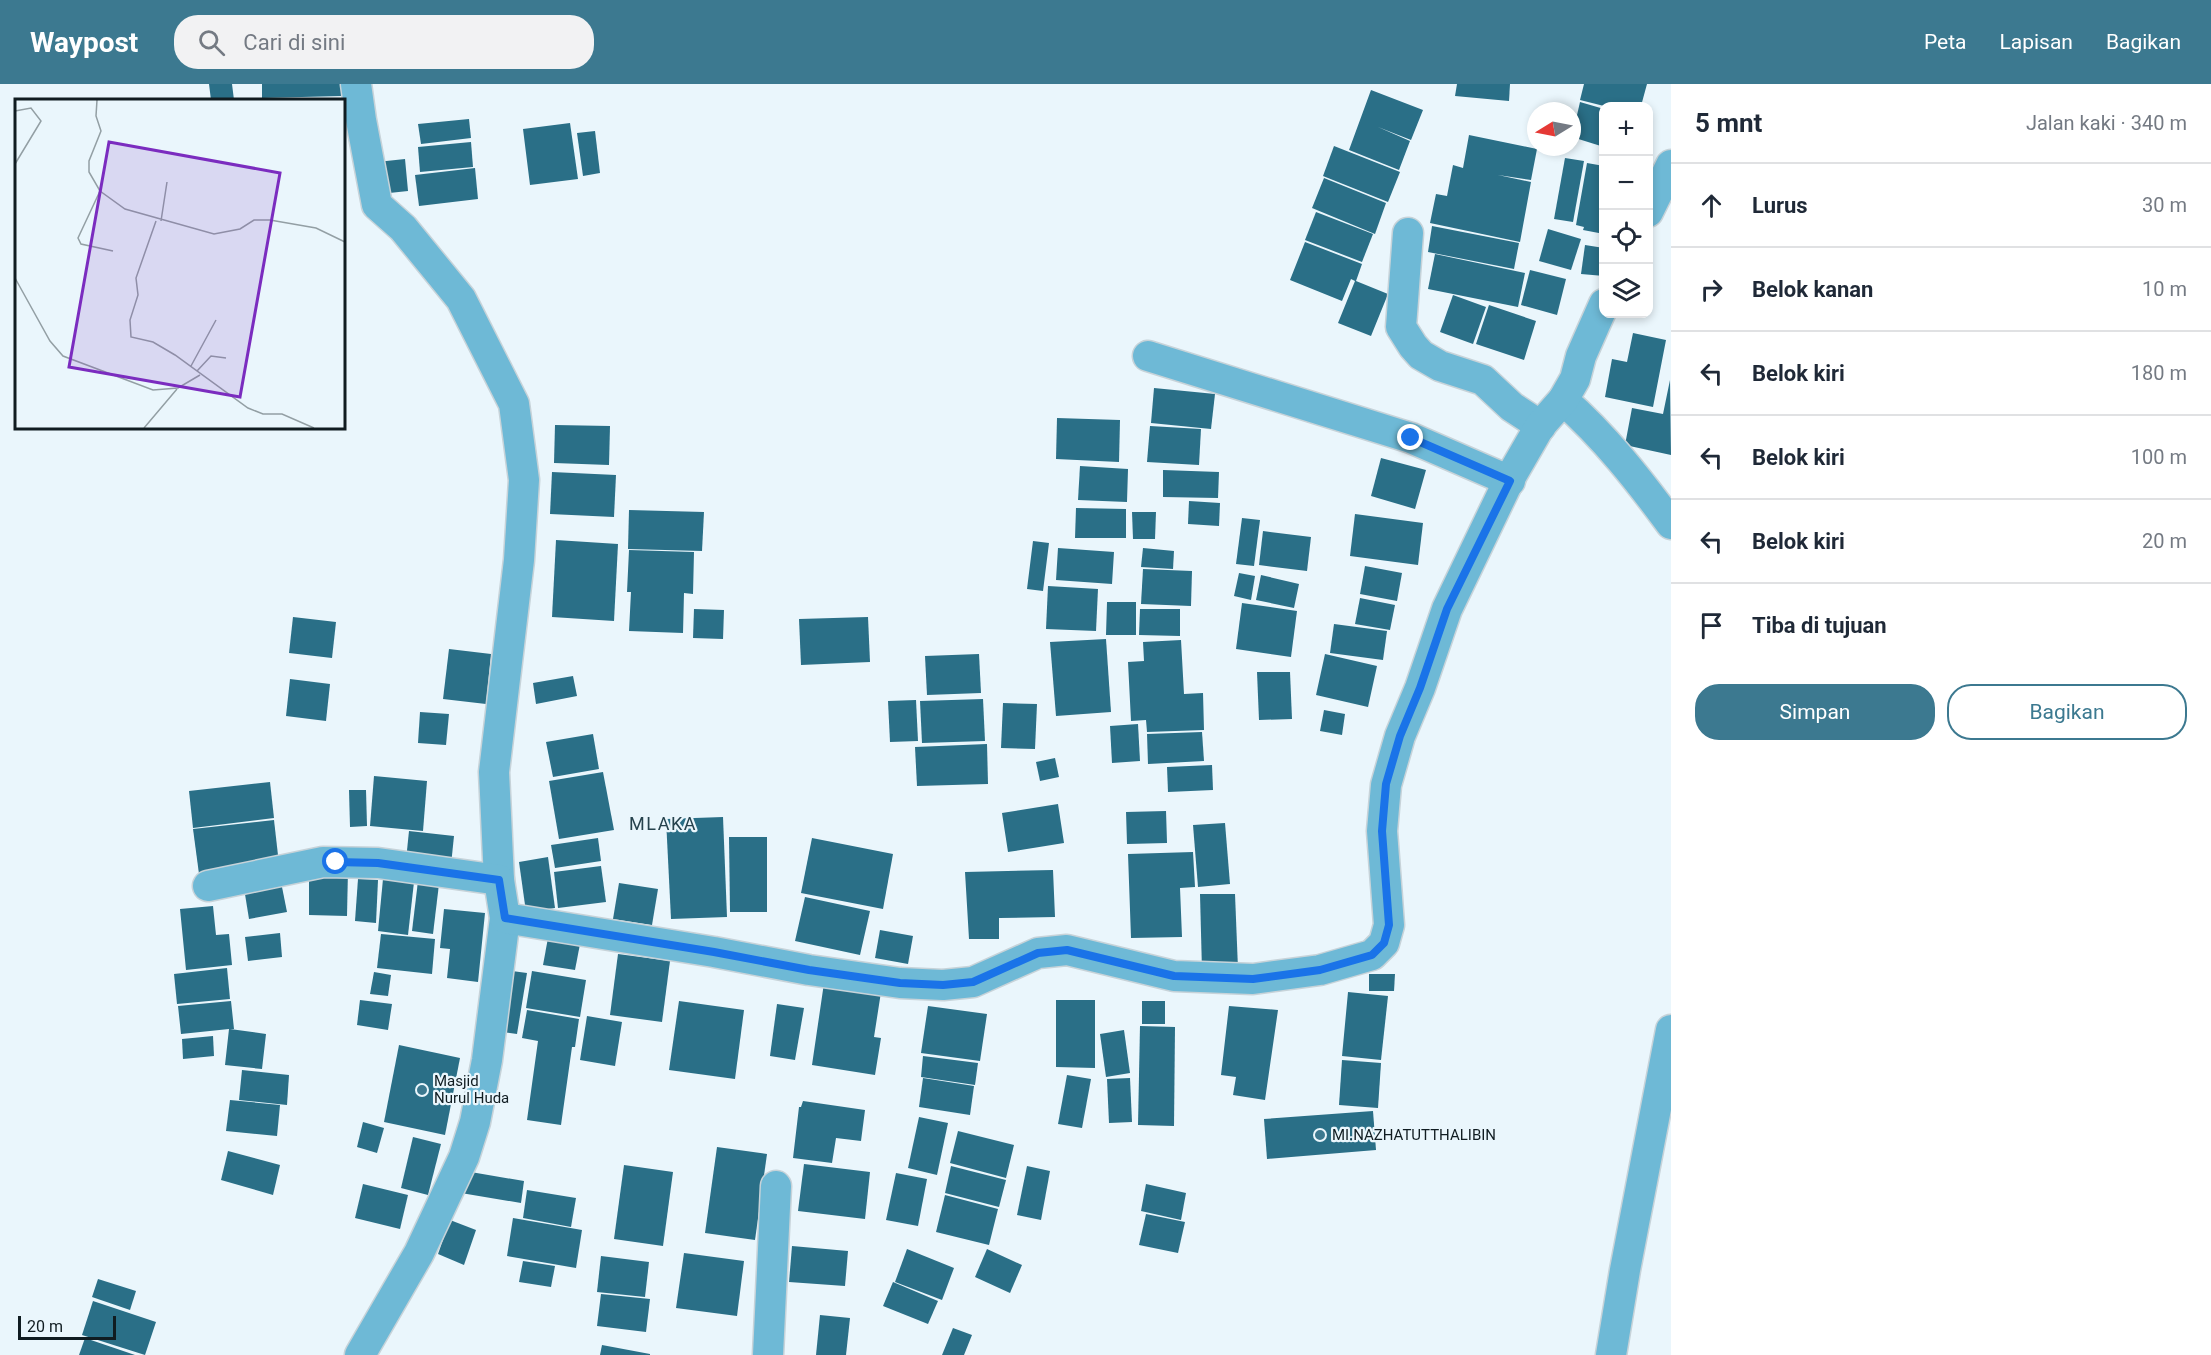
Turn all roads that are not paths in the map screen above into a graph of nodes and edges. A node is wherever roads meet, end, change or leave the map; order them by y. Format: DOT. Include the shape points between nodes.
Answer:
graph roads {
  1 [pos="356,84"];
  2 [pos="1671,165"];
  3 [pos="1649,210"];
  4 [pos="1408,233"];
  5 [pos="1599,315"];
  6 [pos="1148,356"];
  7 [pos="1563,400"];
  8 [pos="1539,429"];
  9 [pos="1510,479"];
  10 [pos="1671,524"];
  11 [pos="499,880"];
  12 [pos="208,886"];
  13 [pos="505,918"];
  14 [pos="1671,1030"];
  15 [pos="776,1186"];
  16 [pos="360,1355"];
  17 [pos="768,1355"];
  18 [pos="1611,1355"];
  1 -- 11 [label="street" via="377,205 403,228 461,299 514,404 524,480 519,560 494,772"];
  2 -- 3 [label="street"];
  4 -- 8 [label="street" via="1401,327 1413,346 1440,366 1483,380"];
  5 -- 7 [label="street"];
  6 -- 9 [label="street" via="1411,438"];
  7 -- 8 [label="street"];
  7 -- 10 [label="street" via="1640,481"];
  8 -- 9 [label="street"];
  9 -- 13 [label="street" via="1447,609 1386,784 1382,831 1389,925 1384,943 1372,955 1320,970 1253,979 1174,976 1067,950 1038,953 973,982 943,985 809,970"];
  11 -- 12 [label="street" via="378,863 323,862"];
  11 -- 13 [label="street"];
  13 -- 16 [label="street" via="487,1060 464,1157 419,1253"];
  14 -- 18 [label="street"];
  15 -- 17 [label="street"];
}
